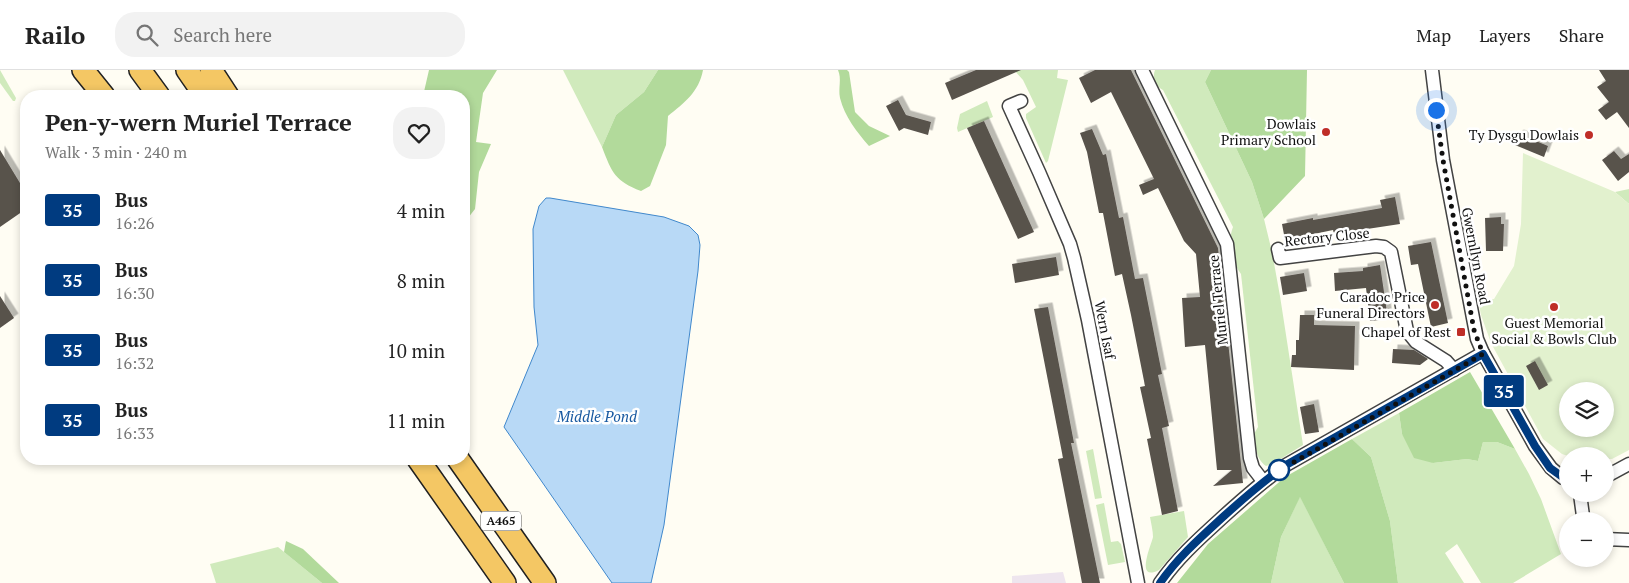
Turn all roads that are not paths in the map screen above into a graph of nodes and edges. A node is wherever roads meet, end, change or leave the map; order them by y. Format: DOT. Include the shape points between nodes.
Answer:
graph roads {
  1 [pos="83,70"];
  2 [pos="140,70"];
  3 [pos="187,70"];
  4 [pos="211,70"];
  5 [pos="1142,70"];
  6 [pos="1432,70"];
  7 [pos="99,90"];
  8 [pos="155,90"];
  9 [pos="201,90"];
  10 [pos="224,90"];
  11 [pos="1021,101"];
  12 [pos="1278,249"];
  13 [pos="1483,354"];
  14 [pos="1454,370"];
  15 [pos="1629,464"];
  16 [pos="422,465"];
  17 [pos="462,465"];
  18 [pos="1614,473"];
  19 [pos="1559,474"];
  20 [pos="1264,481"];
  21 [pos="1614,539"];
  22 [pos="1629,540"];
  23 [pos="505,583"];
  24 [pos="545,583"];
  25 [pos="1138,583"];
  26 [pos="1160,583"];
  1 -- 7 [label="highway"];
  2 -- 8 [label="highway"];
  3 -- 9 [label="highway"];
  4 -- 10 [label="highway"];
  5 -- 20 [label="street, Muriel Terrace" via="1227,244 1250,458 1253,468"];
  6 -- 13 [label="street, Gwernllyn Road" via="1443,160 1474,330"];
  11 -- 25 [label="street, Wern Isaf" via="1010,106 1074,258"];
  12 -- 14 [label="street, Rectory Close" via="1280,258 1384,247 1391,252 1407,331 1416,342"];
  13 -- 14 [label="street"];
  13 -- 19 [label="street, Gwernllyn Road" via="1535,446 1550,468"];
  14 -- 20 [label="street" via="1286,465"];
  15 -- 18 [label="street"];
  16 -- 23 [label="highway, A465"];
  17 -- 24 [label="highway, A465"];
  20 -- 26 [label="street" via="1196,541"];
  21 -- 22 [label="street"];
}
